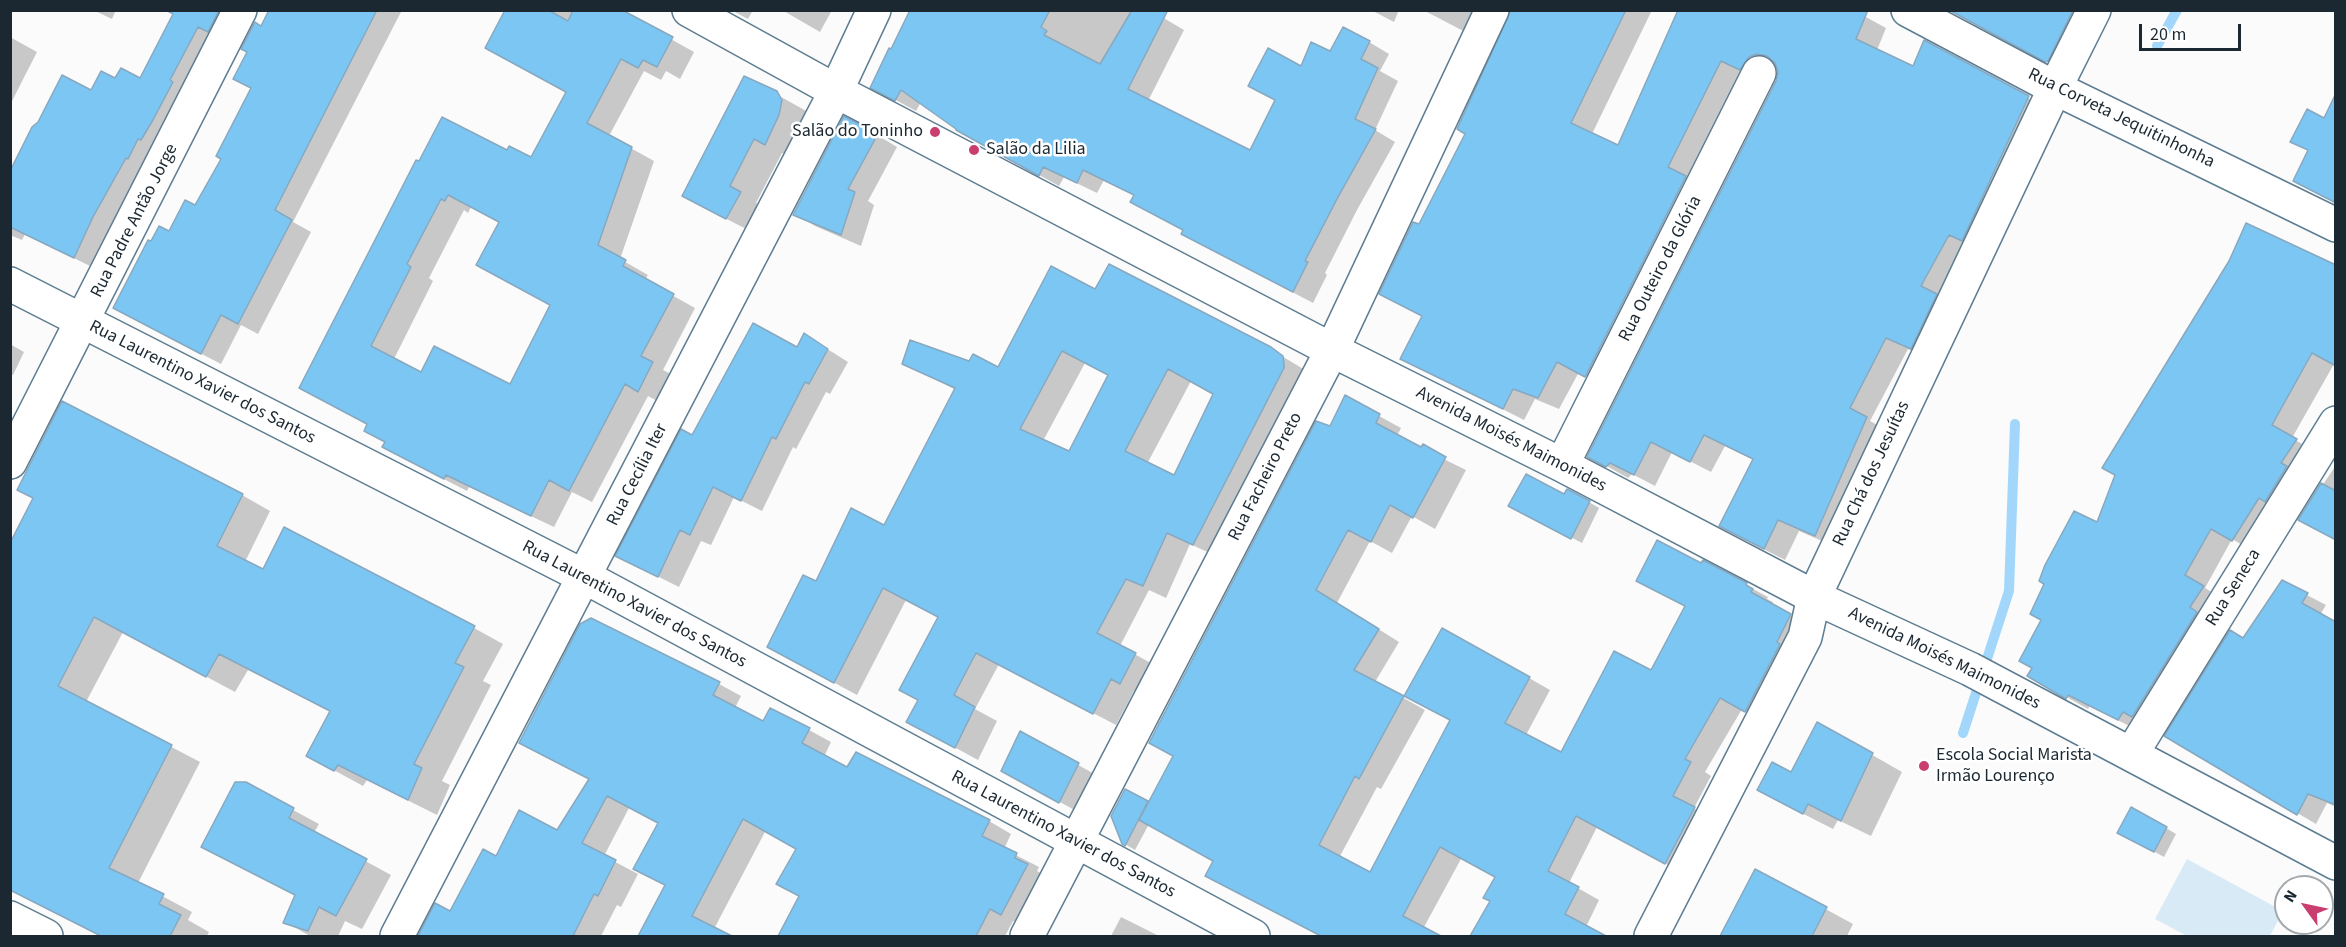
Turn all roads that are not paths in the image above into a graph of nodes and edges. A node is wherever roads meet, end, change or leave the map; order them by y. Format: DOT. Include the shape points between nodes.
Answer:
graph roads {
  1 [pos="240,10"];
  2 [pos="689,10"];
  3 [pos="874,10"];
  4 [pos="1492,10"];
  5 [pos="1908,10"];
  6 [pos="2094,10"];
  7 [pos="1760,73"];
  8 [pos="2055,88"];
  9 [pos="836,91"];
  10 [pos="2336,225"];
  11 [pos="10,284"];
  12 [pos="83,322"];
  13 [pos="1332,350"];
  14 [pos="2336,423"];
  15 [pos="10,462"];
  16 [pos="1562,465"];
  17 [pos="585,577"];
  18 [pos="1814,597"];
  19 [pos="2132,753"];
  20 [pos="1077,843"];
  21 [pos="2336,863"];
  22 [pos="10,918"];
  23 [pos="46,936"];
  24 [pos="397,936"];
  25 [pos="1027,936"];
  26 [pos="1253,936"];
  27 [pos="1651,936"];
  1 -- 12 [label="street, Rua Padre Antão Jorge"];
  2 -- 9 [label="street, Avenida Moisés Maimonides"];
  3 -- 9 [label="street, Rua Cecília Iter"];
  4 -- 13 [label="street, Rua Facheiro Preto"];
  5 -- 8 [label="street, Rua Corveta Jequitinhonha"];
  6 -- 8 [label="street, Rua Chá dos Jesuítas"];
  7 -- 16 [label="street, Rua Outeiro da Glória"];
  8 -- 10 [label="street, Rua Corveta Jequitinhonha"];
  8 -- 18 [label="street, Rua Chá dos Jesuítas"];
  9 -- 13 [label="street, Avenida Moisés Maimonides"];
  9 -- 17 [label="street, Rua Cecília Iter"];
  11 -- 12 [label="street, Rua Laurentino Xavier dos Santos"];
  12 -- 15 [label="street, Rua Padre Antão Jorge"];
  12 -- 17 [label="street, Rua Laurentino Xavier dos Santos"];
  13 -- 16 [label="street, Avenida Moisés Maimonides"];
  13 -- 20 [label="street, Rua Facheiro Preto"];
  14 -- 19 [label="street, Rua Seneca"];
  16 -- 18 [label="street, Avenida Moisés Maimonides"];
  17 -- 20 [label="street, Rua Laurentino Xavier dos Santos"];
  17 -- 24 [label="street, Rua Cecília Iter"];
  18 -- 19 [label="street, Avenida Moisés Maimonides" via="1970,669"];
  18 -- 27 [label="street, Rua Chá dos Jesuítas" via="1805,637"];
  19 -- 21 [label="street, Avenida Moisés Maimonides"];
  20 -- 25 [label="street, Rua Facheiro Preto"];
  20 -- 26 [label="street, Rua Laurentino Xavier dos Santos"];
  22 -- 23 [label="street"];
}
